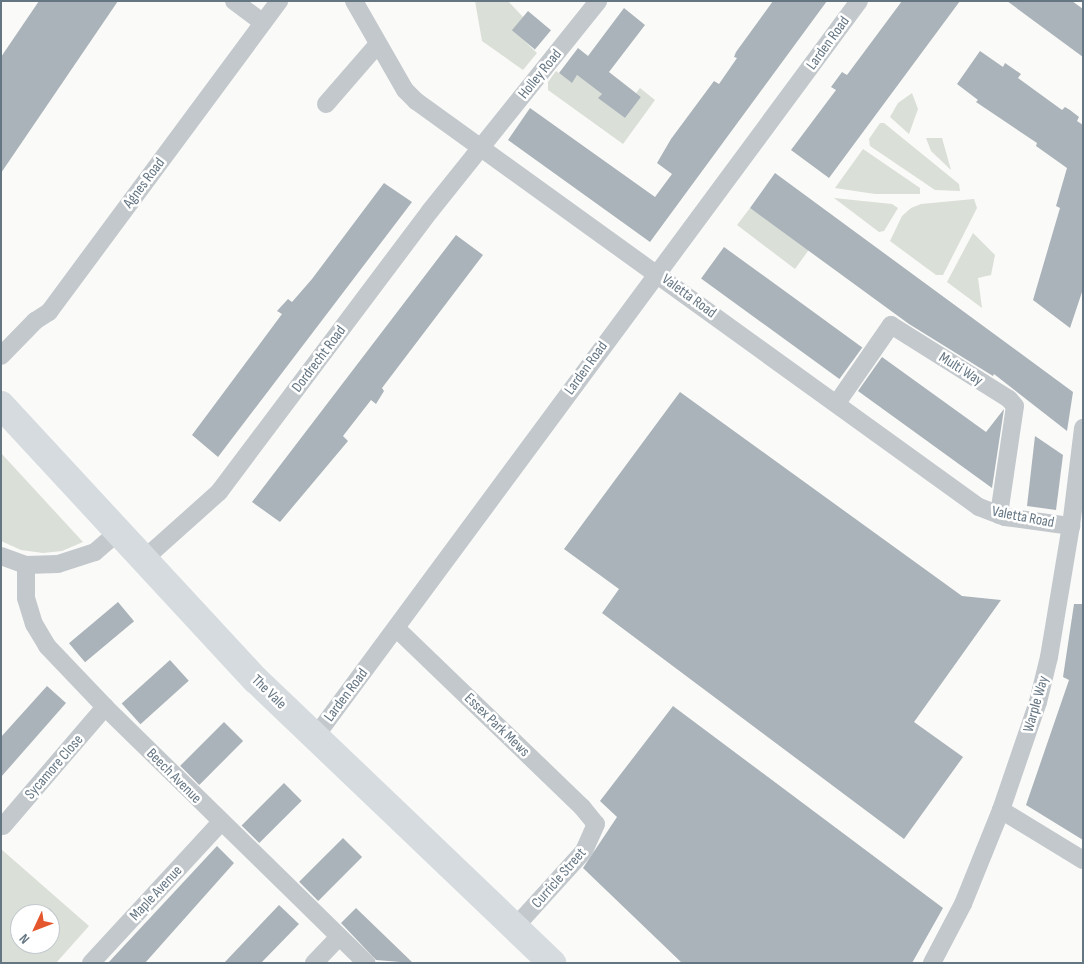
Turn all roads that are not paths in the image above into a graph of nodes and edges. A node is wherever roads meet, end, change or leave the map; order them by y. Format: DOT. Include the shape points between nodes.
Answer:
graph roads {
  1 [pos="234,1"];
  2 [pos="279,1"];
  3 [pos="354,1"];
  4 [pos="598,1"];
  5 [pos="859,1"];
  6 [pos="263,23"];
  7 [pos="378,44"];
  8 [pos="326,104"];
  9 [pos="481,146"];
  10 [pos="657,273"];
  11 [pos="1,356"];
  12 [pos="837,403"];
  13 [pos="1,405"];
  14 [pos="1083,428"];
  15 [pos="998,515"];
  16 [pos="1071,526"];
  17 [pos="117,533"];
  18 [pos="1,556"];
  19 [pos="143,560"];
  20 [pos="26,565"];
  21 [pos="396,628"];
  22 [pos="105,707"];
  23 [pos="315,737"];
  24 [pos="1001,810"];
  25 [pos="222,822"];
  26 [pos="596,824"];
  27 [pos="3,826"];
  28 [pos="1083,860"];
  29 [pos="515,927"];
  30 [pos="339,937"];
  31 [pos="91,963"];
  32 [pos="314,963"];
  33 [pos="366,963"];
  34 [pos="552,963"];
  35 [pos="932,963"];
  1 -- 6 [label="street"];
  2 -- 6 [label="street, Agnes Road"];
  3 -- 7 [label="street, Valetta Road"];
  4 -- 9 [label="street, Holley Road"];
  5 -- 10 [label="street, Larden Road"];
  6 -- 11 [label="street, Agnes Road" via="49,312 35,320"];
  7 -- 8 [label="street"];
  7 -- 9 [label="street, Valetta Road" via="410,96"];
  9 -- 10 [label="street, Valetta Road"];
  9 -- 19 [label="street, Dordrecht Road" via="219,492"];
  10 -- 12 [label="street, Valetta Road"];
  10 -- 21 [label="street, Larden Road"];
  12 -- 15 [label="street, Valetta Road" via="979,507"];
  12 -- 15 [label="street, Multi Way" via="891,325 1009,399 1015,406"];
  13 -- 17 [label="main road, The Vale"];
  14 -- 16 [label="street, Warple Way"];
  15 -- 16 [label="street, Valetta Road"];
  16 -- 24 [label="street, Warple Way" via="1043,684"];
  17 -- 19 [label="main road, The Vale"];
  17 -- 20 [label="street" via="95,552 58,564"];
  18 -- 20 [label="street"];
  19 -- 23 [label="main road, The Vale" via="256,680"];
  20 -- 22 [label="street, Beech Avenue" via="26,598 34,624 46,646"];
  21 -- 23 [label="street, Larden Road"];
  21 -- 26 [label="street, Essex Park Mews"];
  22 -- 25 [label="street, Beech Avenue"];
  22 -- 27 [label="street, Sycamore Close"];
  23 -- 29 [label="main road, The Vale"];
  24 -- 28 [label="street"];
  24 -- 35 [label="street, Warple Way" via="963,904"];
  25 -- 30 [label="street, Beech Avenue"];
  25 -- 31 [label="street, Maple Avenue"];
  26 -- 29 [label="street, Curricle Street" via="584,851"];
  29 -- 34 [label="main road, The Vale"];
  30 -- 32 [label="street"];
  30 -- 33 [label="street, Beech Avenue"];
}
